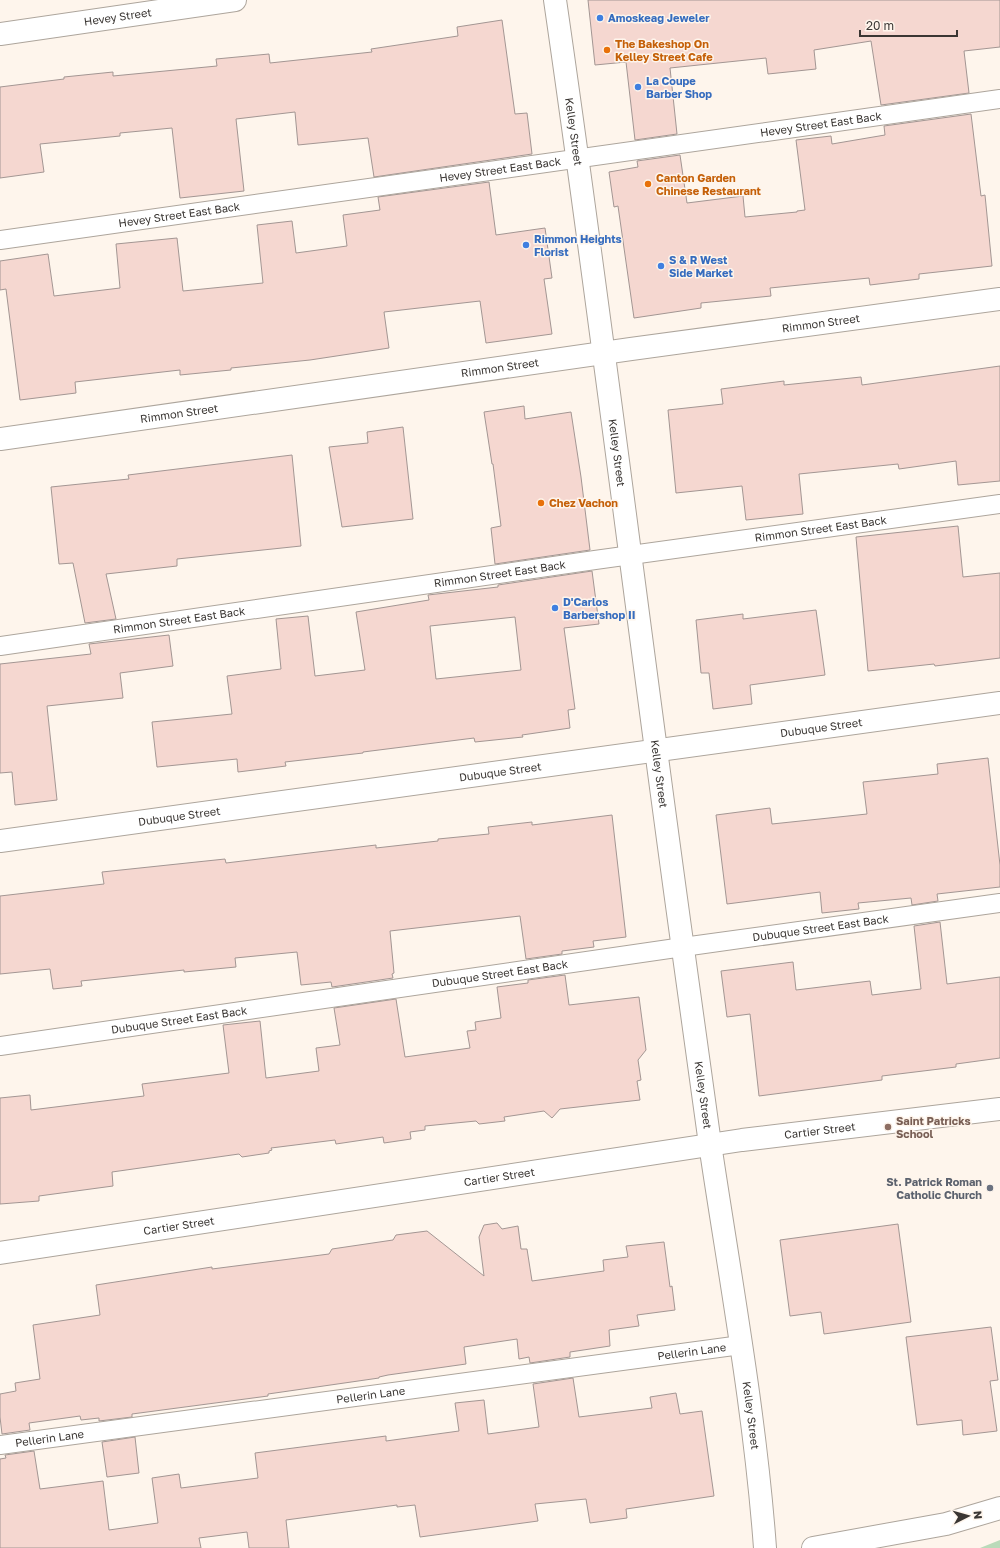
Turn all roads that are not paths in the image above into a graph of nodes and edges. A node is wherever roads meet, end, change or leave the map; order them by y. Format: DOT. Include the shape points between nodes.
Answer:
graph roads {
  1 [pos="235,0"];
  2 [pos="555,0"];
  3 [pos="0,34"];
  4 [pos="1000,99"];
  5 [pos="578,158"];
  6 [pos="0,240"];
  7 [pos="1000,298"];
  8 [pos="603,353"];
  9 [pos="0,439"];
  10 [pos="1000,504"];
  11 [pos="630,556"];
  12 [pos="0,646"];
  13 [pos="1000,703"];
  14 [pos="656,751"];
  15 [pos="0,841"];
  16 [pos="1000,903"];
  17 [pos="683,947"];
  18 [pos="0,1046"];
  19 [pos="1000,1108"];
  20 [pos="710,1145"];
  21 [pos="0,1253"];
  22 [pos="741,1345"];
  23 [pos="0,1445"];
  24 [pos="1000,1508"];
  25 [pos="765,1548"];
  26 [pos="813,1548"];
  1 -- 3 [label="street, Hevey Street"];
  2 -- 5 [label="street, Kelley Street"];
  4 -- 5 [label="lane, Hevey Street East Back"];
  5 -- 6 [label="lane, Hevey Street East Back"];
  5 -- 8 [label="street, Kelley Street"];
  7 -- 8 [label="street, Rimmon Street"];
  8 -- 9 [label="street, Rimmon Street"];
  8 -- 11 [label="street, Kelley Street"];
  10 -- 11 [label="lane, Rimmon Street East Back"];
  11 -- 12 [label="lane, Rimmon Street East Back"];
  11 -- 14 [label="street, Kelley Street"];
  13 -- 14 [label="street, Dubuque Street"];
  14 -- 15 [label="street, Dubuque Street"];
  14 -- 17 [label="street, Kelley Street"];
  16 -- 17 [label="lane, Dubuque Street East Back"];
  17 -- 18 [label="lane, Dubuque Street East Back"];
  17 -- 20 [label="street, Kelley Street"];
  19 -- 20 [label="street, Cartier Street"];
  20 -- 21 [label="street, Cartier Street"];
  20 -- 22 [label="street, Kelley Street"];
  22 -- 23 [label="lane, Pellerin Lane"];
  22 -- 25 [label="street, Kelley Street" via="763,1514"];
  24 -- 26 [label="street" via="946,1524"];
}
